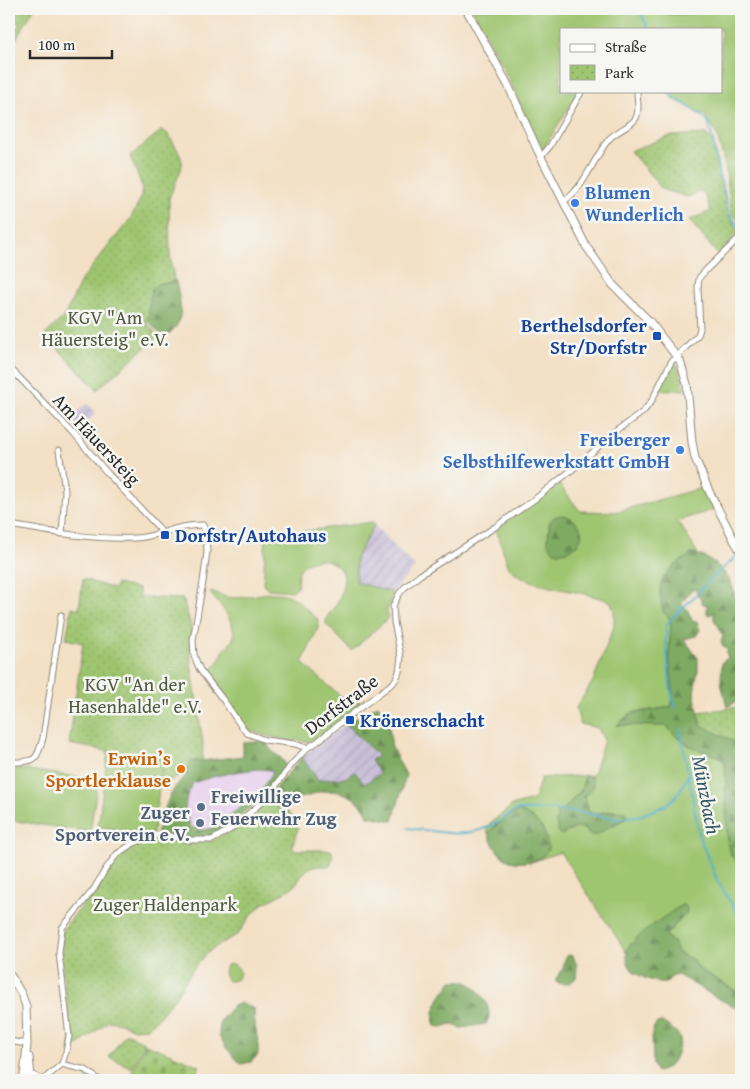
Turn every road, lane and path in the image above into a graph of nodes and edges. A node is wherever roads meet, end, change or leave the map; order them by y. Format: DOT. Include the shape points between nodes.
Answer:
graph roads {
  1 [pos="466,9"];
  2 [pos="581,92"];
  3 [pos="637,92"];
  4 [pos="541,156"];
  5 [pos="563,202"];
  6 [pos="741,237"];
  7 [pos="677,356"];
  8 [pos="9,367"];
  9 [pos="59,450"];
  10 [pos="9,525"];
  11 [pos="62,534"];
  12 [pos="161,534"];
  13 [pos="741,552"];
  14 [pos="61,615"];
  15 [pos="307,748"];
  16 [pos="9,763"];
  17 [pos="9,973"];
  18 [pos="9,1041"];
  19 [pos="27,1044"];
  20 [pos="62,1064"];
  21 [pos="25,1078"];
  22 [pos="39,1080"];
  23 [pos="44,1080"];
  24 [pos="99,1080"];
  1 -- 4 [label="street" via="508,85"];
  2 -- 4 [label="street"];
  3 -- 5 [label="street" via="636,119 610,138 576,192"];
  4 -- 5 [label="street"];
  5 -- 7 [label="street" via="586,246 613,285 650,322"];
  6 -- 7 [label="street, Dorfstraße" via="699,278 700,329 695,339"];
  7 -- 13 [label="street" via="687,384 697,464"];
  7 -- 15 [label="street, Dorfstraße" via="643,412 535,499 405,587 393,606 401,657 396,679"];
  8 -- 12 [label="street, Am Häuersteig" via="72,432"];
  9 -- 11 [label="street" via="65,490"];
  10 -- 11 [label="street, Dorfstraße"];
  11 -- 12 [label="street, Dorfstraße" via="137,538"];
  12 -- 15 [label="street, Dorfstraße" via="194,525 202,525 205,529 207,552 193,640 200,670 247,733"];
  14 -- 16 [label="street" via="39,753 34,760"];
  15 -- 20 [label="street" via="268,796 231,830 212,840 155,835 132,844 118,854 105,870 62,928 58,953 69,1036"];
  17 -- 19 [label="street" via="26,1006"];
  18 -- 19 [label="street"];
  19 -- 21 [label="street"];
  20 -- 23 [label="street"];
  20 -- 24 [label="street" via="86,1070"];
  21 -- 22 [label="street"];
}
